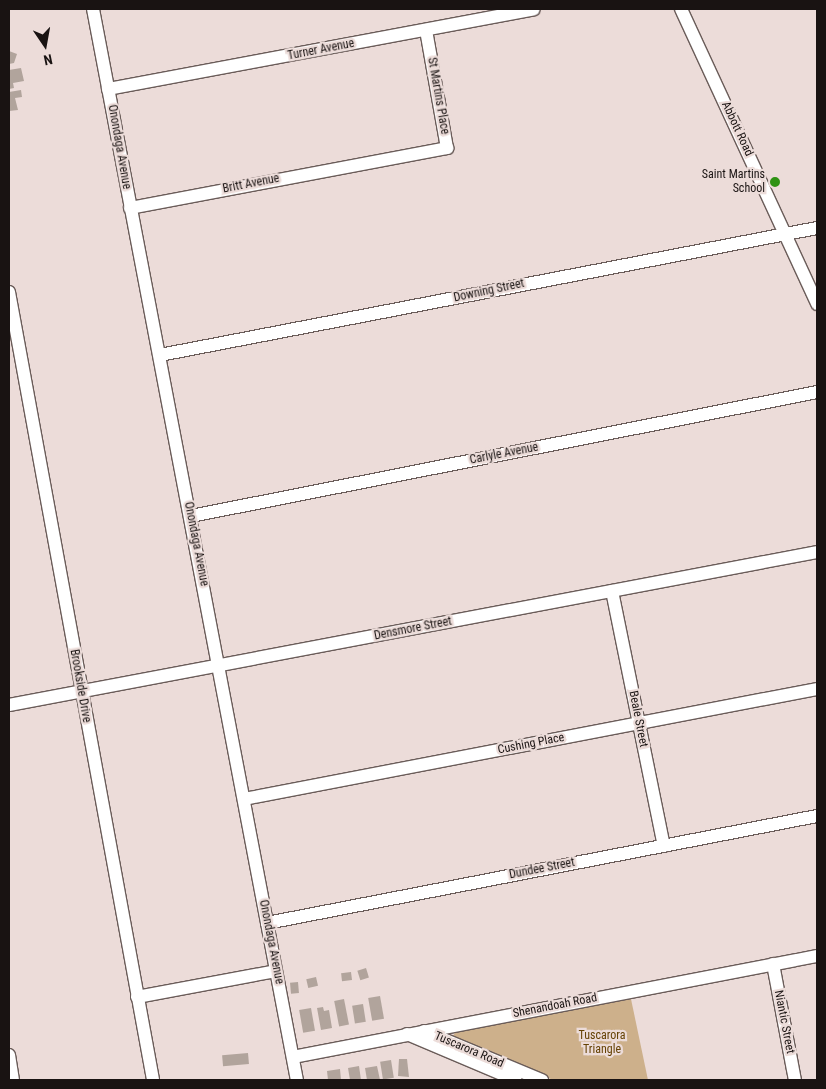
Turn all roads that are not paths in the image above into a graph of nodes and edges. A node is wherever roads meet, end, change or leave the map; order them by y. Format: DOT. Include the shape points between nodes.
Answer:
graph roads {
  1 [pos="93,9"];
  2 [pos="534,9"];
  3 [pos="681,9"];
  4 [pos="426,30"];
  5 [pos="108,89"];
  6 [pos="373,161"];
  7 [pos="130,208"];
  8 [pos="817,228"];
  9 [pos="785,234"];
  10 [pos="9,292"];
  11 [pos="817,304"];
  12 [pos="160,355"];
  13 [pos="817,392"];
  14 [pos="191,516"];
  15 [pos="817,552"];
  16 [pos="612,591"];
  17 [pos="220,667"];
  18 [pos="817,689"];
  19 [pos="81,692"];
  20 [pos="9,705"];
  21 [pos="639,724"];
  22 [pos="244,799"];
  23 [pos="817,816"];
  24 [pos="664,846"];
  25 [pos="267,924"];
  26 [pos="817,956"];
  27 [pos="774,964"];
  28 [pos="276,971"];
  29 [pos="137,996"];
  30 [pos="424,1031"];
  31 [pos="407,1034"];
  32 [pos="9,1054"];
  33 [pos="293,1058"];
  34 [pos="13,1080"];
  35 [pos="153,1080"];
  36 [pos="297,1080"];
  37 [pos="516,1080"];
  38 [pos="542,1080"];
  39 [pos="795,1080"];
  1 -- 5 [label="street, Onondaga Avenue"];
  2 -- 4 [label="street, Turner Avenue"];
  3 -- 9 [label="street, Abbott Road"];
  4 -- 5 [label="street, Turner Avenue"];
  4 -- 6 [label="street, St Martins Place" via="446,148"];
  5 -- 7 [label="street, Onondaga Avenue"];
  6 -- 7 [label="street, Britt Avenue"];
  7 -- 12 [label="street, Onondaga Avenue"];
  8 -- 9 [label="street, Downing Street"];
  9 -- 11 [label="street, Abbott Road"];
  9 -- 12 [label="street, Downing Street"];
  10 -- 19 [label="street, Brookside Drive"];
  12 -- 14 [label="street, Onondaga Avenue"];
  13 -- 14 [label="street, Carlyle Avenue"];
  14 -- 17 [label="street, Onondaga Avenue"];
  15 -- 16 [label="street, Densmore Street"];
  16 -- 17 [label="street, Densmore Street"];
  16 -- 21 [label="street, Beale Street"];
  17 -- 19 [label="street, Densmore Street"];
  17 -- 22 [label="street, Onondaga Avenue"];
  18 -- 21 [label="street, Cushing Place"];
  19 -- 20 [label="street, Densmore Street"];
  19 -- 29 [label="street, Brookside Drive"];
  21 -- 22 [label="street, Cushing Place"];
  21 -- 24 [label="street, Beale Street"];
  22 -- 25 [label="street, Onondaga Avenue"];
  23 -- 24 [label="street, Dundee Street"];
  24 -- 25 [label="street, Dundee Street"];
  25 -- 28 [label="street, Onondaga Avenue"];
  26 -- 27 [label="street, Shenandoah Road"];
  27 -- 30 [label="street, Shenandoah Road"];
  27 -- 39 [label="street, Niantic Street"];
  28 -- 29 [label="street"];
  28 -- 33 [label="street, Onondaga Avenue"];
  29 -- 35 [label="street, Brookside Drive"];
  30 -- 31 [label="street, Shenandoah Road"];
  30 -- 38 [label="street, Tuscarora Road"];
  31 -- 33 [label="street, Shenandoah Road"];
  31 -- 37 [label="street, Tuscarora Road"];
  32 -- 34 [label="street"];
  33 -- 36 [label="street, Onondaga Avenue"];
}
